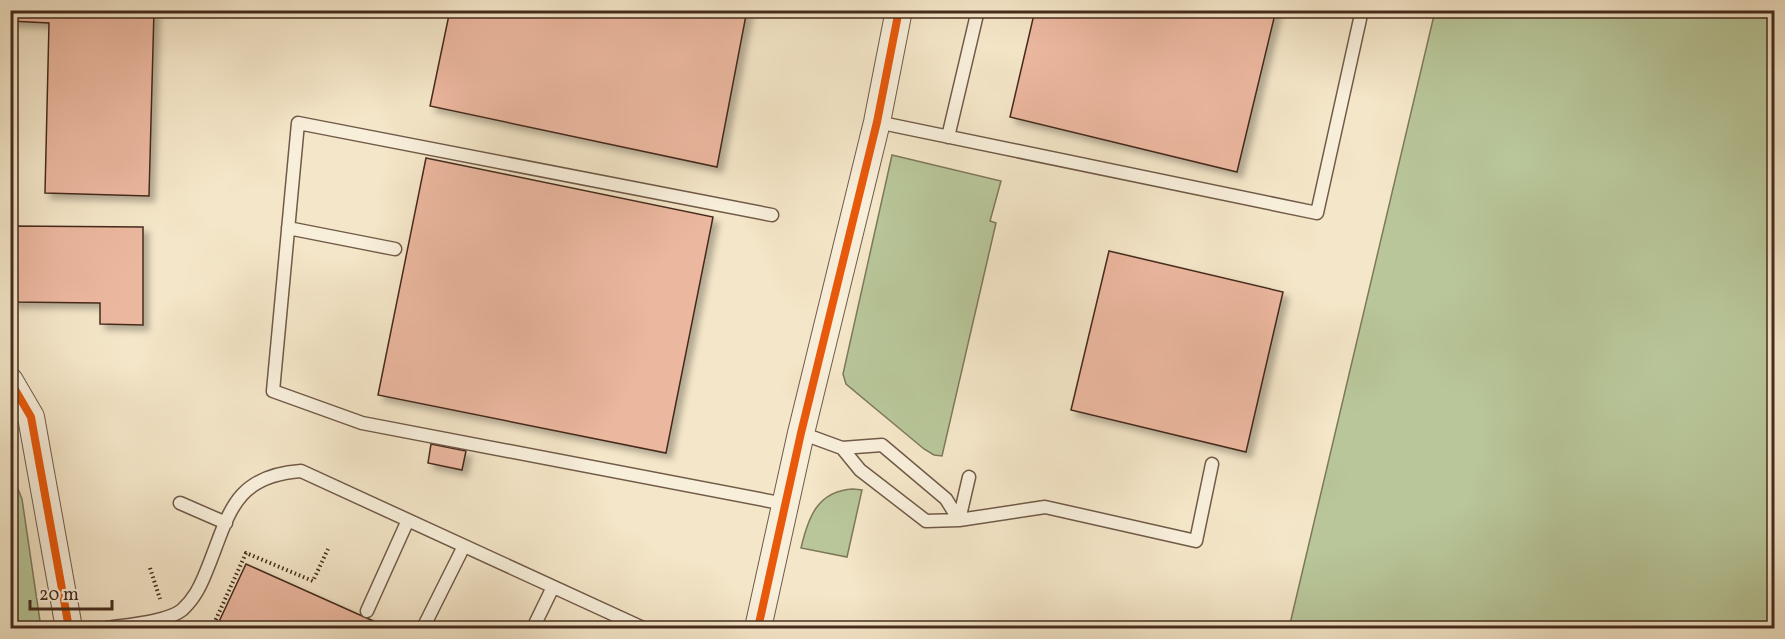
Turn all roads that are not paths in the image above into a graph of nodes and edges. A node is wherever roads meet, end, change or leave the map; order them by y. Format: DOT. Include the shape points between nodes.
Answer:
graph roads {
  1 [pos="899,10"];
  2 [pos="978,10"];
  3 [pos="1362,10"];
  4 [pos="877,122"];
  5 [pos="948,137"];
  6 [pos="772,214"];
  7 [pos="288,228"];
  8 [pos="394,249"];
  9 [pos="10,381"];
  10 [pos="10,407"];
  11 [pos="33,428"];
  12 [pos="801,433"];
  13 [pos="842,448"];
  14 [pos="1212,464"];
  15 [pos="969,477"];
  16 [pos="180,503"];
  17 [pos="785,504"];
  18 [pos="408,520"];
  19 [pos="959,520"];
  20 [pos="226,523"];
  21 [pos="464,546"];
  22 [pos="553,587"];
  23 [pos="368,611"];
  24 [pos="69,628"];
  25 [pos="106,628"];
  26 [pos="423,628"];
  27 [pos="533,628"];
  28 [pos="643,628"];
  29 [pos="758,628"];
  1 -- 4 [label="street"];
  2 -- 5 [label="lane"];
  3 -- 5 [label="lane" via="1317,213"];
  4 -- 5 [label="lane"];
  4 -- 12 [label="street"];
  6 -- 7 [label="lane" via="298,123"];
  7 -- 8 [label="lane"];
  7 -- 17 [label="lane" via="273,391 362,423"];
  9 -- 11 [label="street" via="31,417"];
  10 -- 11 [label="street"];
  11 -- 24 [label="street"];
  12 -- 13 [label="lane"];
  12 -- 17 [label="street"];
  13 -- 19 [label="lane" via="860,470 926,521"];
  13 -- 19 [label="lane" via="882,445 946,499"];
  14 -- 19 [label="lane" via="1196,541 1045,507"];
  15 -- 19 [label="lane"];
  16 -- 20 [label="lane"];
  17 -- 29 [label="street"];
  18 -- 20 [label="lane" via="301,471 280,472 246,488"];
  18 -- 21 [label="lane"];
  18 -- 23 [label="lane"];
  20 -- 25 [label="lane" via="198,592 180,612"];
  21 -- 22 [label="lane"];
  21 -- 26 [label="lane"];
  22 -- 27 [label="lane"];
  22 -- 28 [label="lane"];
}
